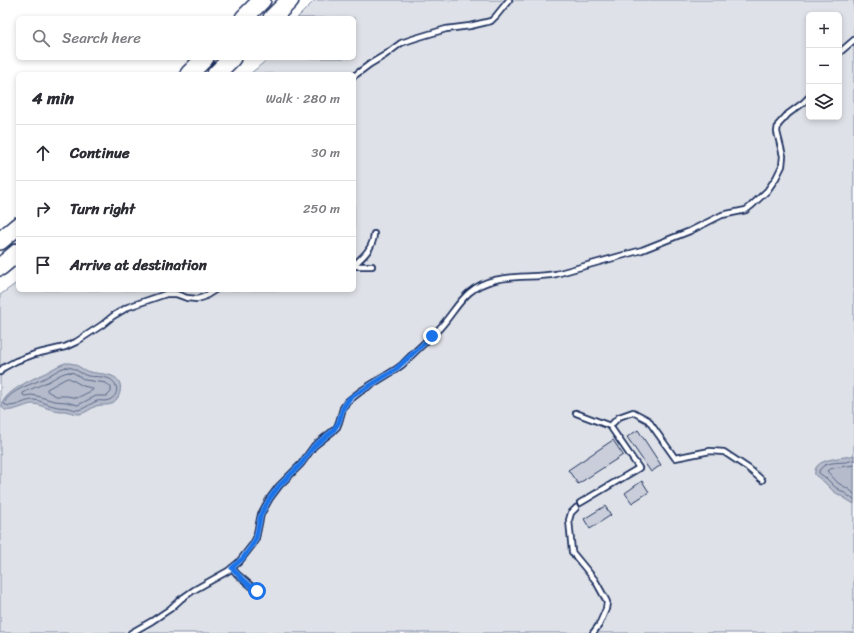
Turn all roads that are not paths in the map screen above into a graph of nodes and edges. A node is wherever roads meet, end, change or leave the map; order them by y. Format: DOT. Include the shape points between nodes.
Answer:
graph roads {
  1 [pos="262,0"];
  2 [pos="290,0"];
  3 [pos="509,0"];
  4 [pos="246,16"];
  5 [pos="274,16"];
  6 [pos="854,40"];
  7 [pos="842,50"];
  8 [pos="203,60"];
  9 [pos="230,60"];
  10 [pos="191,72"];
  11 [pos="218,72"];
  12 [pos="356,75"];
  13 [pos="806,100"];
  14 [pos="16,228"];
  15 [pos="374,234"];
  16 [pos="0,241"];
  17 [pos="16,254"];
  18 [pos="356,263"];
  19 [pos="356,265"];
  20 [pos="372,266"];
  21 [pos="0,267"];
  22 [pos="212,292"];
  23 [pos="0,372"];
  24 [pos="576,413"];
  25 [pos="610,426"];
  26 [pos="762,480"];
  27 [pos="580,503"];
  28 [pos="576,508"];
  29 [pos="232,568"];
  30 [pos="257,591"];
  31 [pos="132,633"];
  32 [pos="593,633"];
  1 -- 4 [label="highway"];
  2 -- 5 [label="highway"];
  3 -- 12 [label="lane" via="491,21 446,29 401,43"];
  6 -- 7 [label="lane"];
  8 -- 10 [label="highway"];
  9 -- 11 [label="highway"];
  13 -- 29 [label="lane" via="778,125 782,166 767,191 746,210 722,215 637,252 556,274 495,280 469,292 440,328 402,365 347,402 333,431 314,446 270,498 261,514 253,544"];
  14 -- 16 [label="highway"];
  15 -- 18 [label="lane" via="372,245"];
  17 -- 21 [label="highway"];
  19 -- 20 [label="lane"];
  22 -- 23 [label="lane" via="197,299 166,294 128,307 71,345 26,357"];
  24 -- 25 [label="lane"];
  25 -- 26 [label="lane" via="619,417 633,412 648,420 675,458 710,451 724,452"];
  25 -- 27 [label="lane" via="639,468"];
  28 -- 32 [label="lane" via="569,520 572,552 595,580 607,602 604,614"];
  29 -- 30 [label="lane"];
  29 -- 31 [label="lane" via="194,590"];
}
